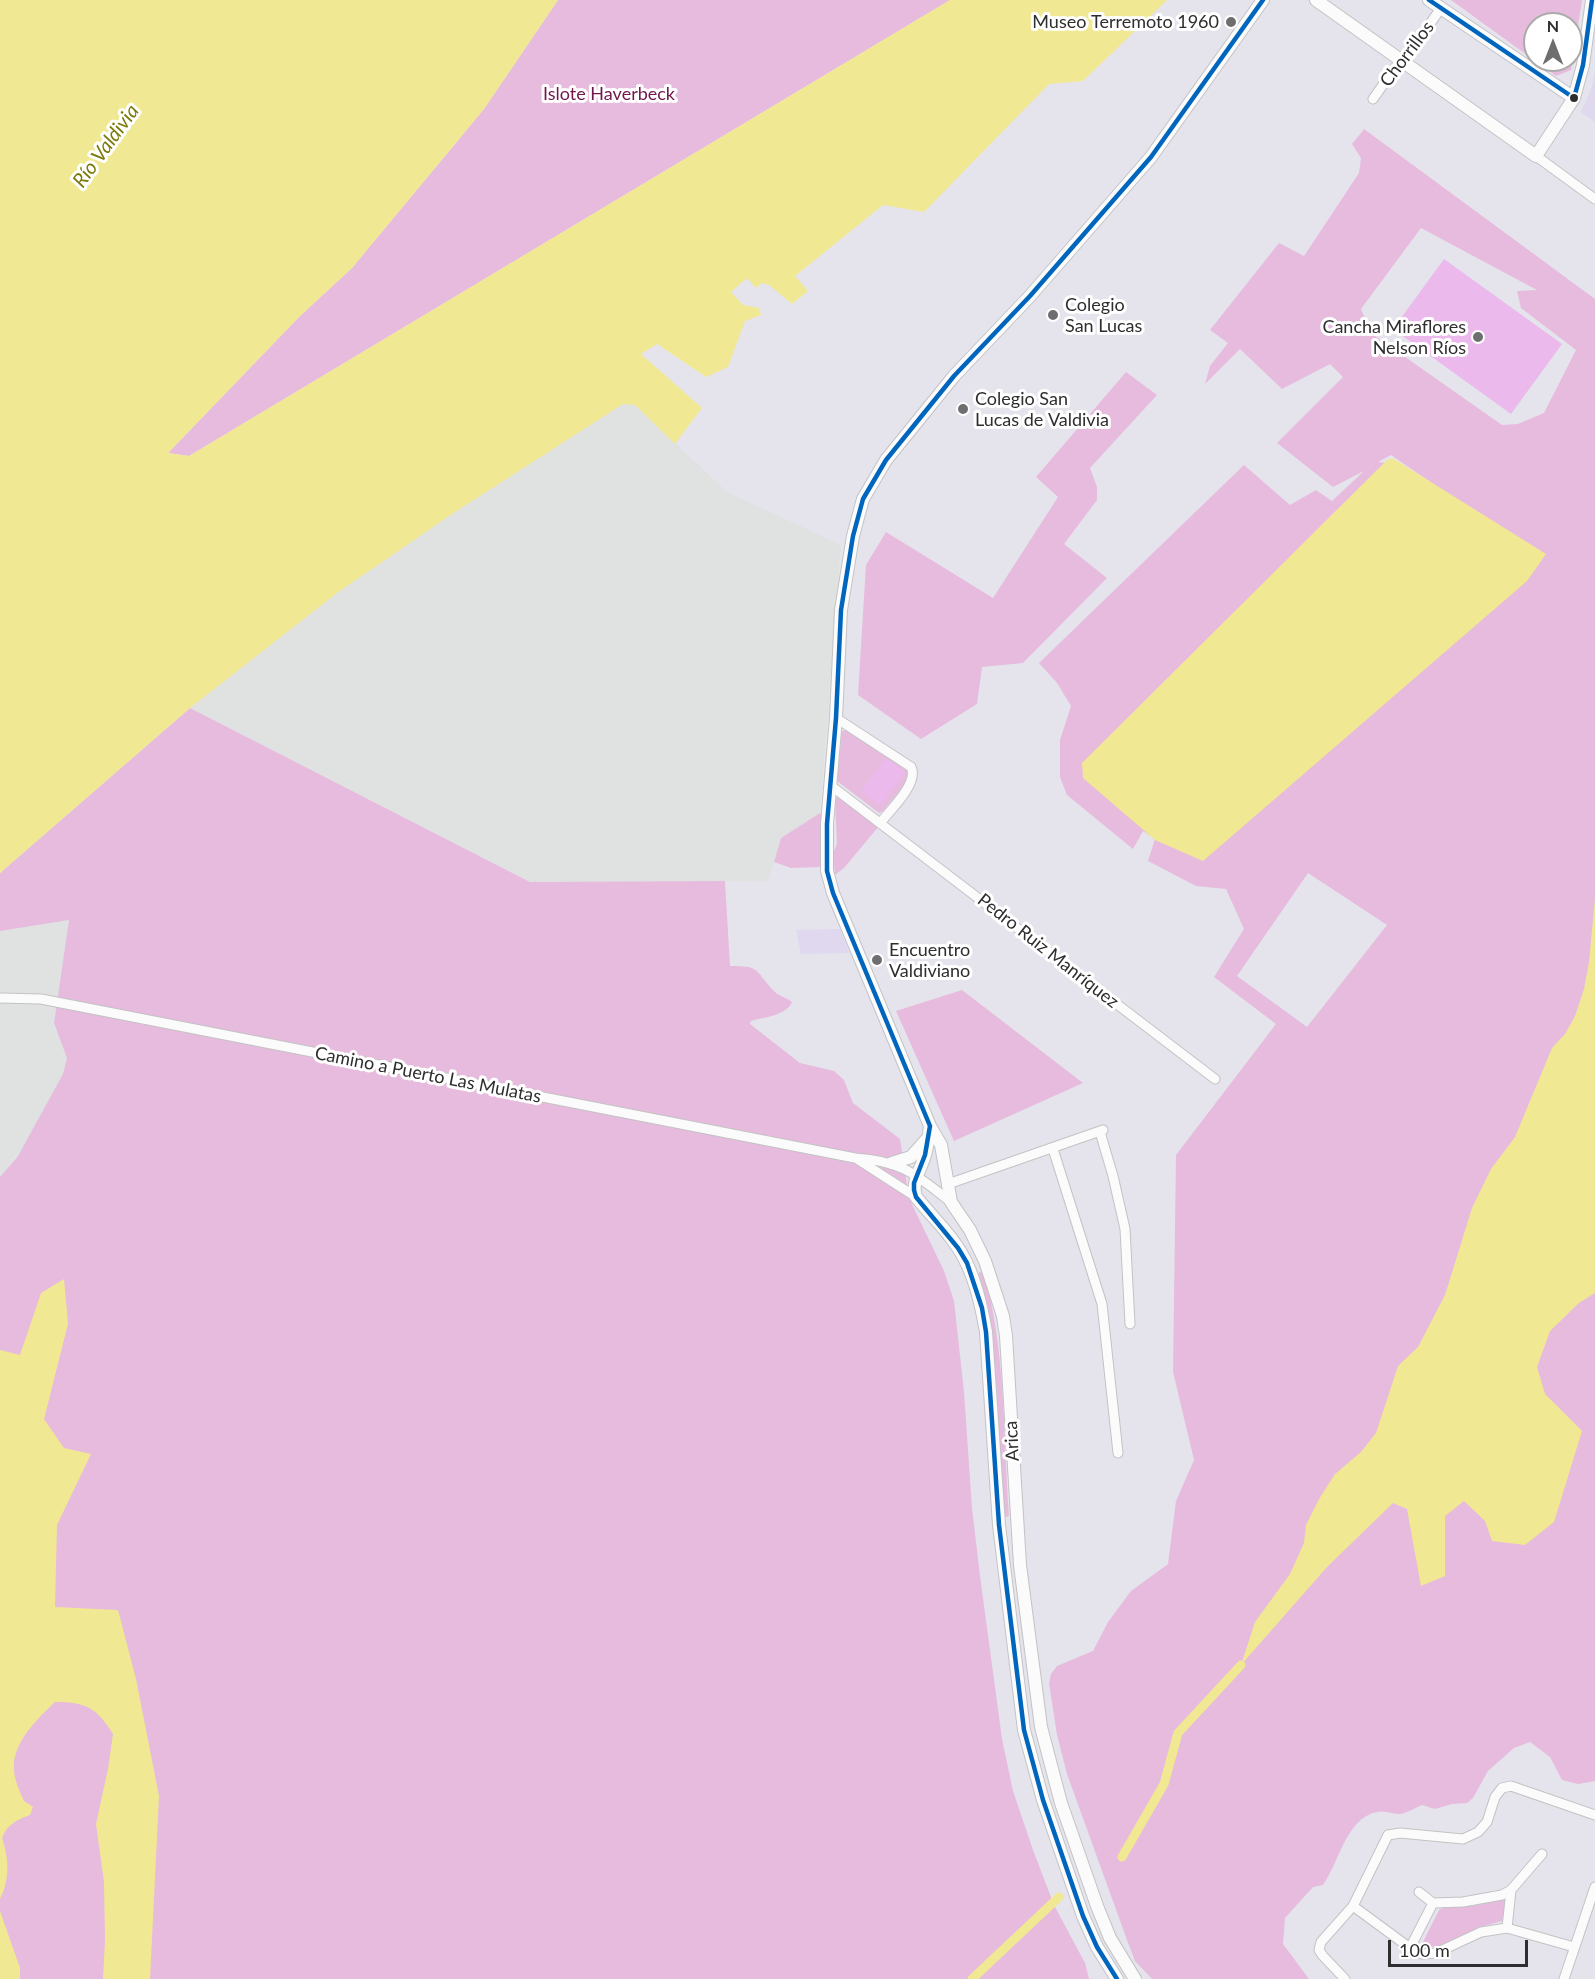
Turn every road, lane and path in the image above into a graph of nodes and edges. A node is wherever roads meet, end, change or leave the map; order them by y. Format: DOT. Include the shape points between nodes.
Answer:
graph roads {
  1 [pos="1263,0"];
  2 [pos="1316,0"];
  3 [pos="1429,0"];
  4 [pos="1592,0"];
  5 [pos="1441,8"];
  6 [pos="1404,61"];
  7 [pos="1574,98"];
  8 [pos="1373,99"];
  9 [pos="1536,156"];
  10 [pos="1595,198"];
  11 [pos="836,718"];
  12 [pos="830,785"];
  13 [pos="881,822"];
  14 [pos="0,998"];
  15 [pos="1215,1079"];
  16 [pos="929,1130"];
  17 [pos="1053,1149"];
  18 [pos="855,1158"];
  19 [pos="892,1163"];
  20 [pos="917,1176"];
  21 [pos="948,1184"];
  22 [pos="916,1197"];
  23 [pos="951,1202"];
  24 [pos="1130,1324"];
  25 [pos="1118,1453"];
  26 [pos="1595,1815"];
  27 [pos="1542,1854"];
  28 [pos="1595,1887"];
  29 [pos="1511,1890"];
  30 [pos="1419,1892"];
  31 [pos="1433,1903"];
  32 [pos="1353,1906"];
  33 [pos="1507,1928"];
  34 [pos="1574,1947"];
  35 [pos="1410,1948"];
  36 [pos="1117,1979"];
  37 [pos="1135,1979"];
  38 [pos="1345,1979"];
  39 [pos="1564,1979"];
  1 -- 11 [label="main road, Arica" via="1151,157 1030,296 954,376 885,460 863,499 853,536 841,610"];
  2 -- 6 [label="main road"];
  3 -- 5 [label="main road"];
  4 -- 7 [label="main road" via="1583,66"];
  5 -- 6 [label="street, Chorrillos"];
  5 -- 7 [label="main road"];
  6 -- 8 [label="street, Chorrillos"];
  6 -- 9 [label="main road"];
  7 -- 9 [label="main road"];
  9 -- 10 [label="street"];
  11 -- 12 [label="main road, Arica"];
  11 -- 13 [label="street" via="913,771 912,783"];
  12 -- 13 [label="street, Pedro Ruiz Manríquez"];
  12 -- 16 [label="main road, Arica" via="827,872 833,893"];
  13 -- 15 [label="street, Pedro Ruiz Manríquez"];
  14 -- 18 [label="street, Camino a Puerto Las Mulatas" via="41,999"];
  16 -- 19 [label="main road" via="922,1146 911,1157"];
  16 -- 20 [label="main road"];
  16 -- 21 [label="main road, Arica" via="941,1146"];
  17 -- 21 [label="street"];
  17 -- 24 [label="street" via="1103,1130 1125,1229"];
  17 -- 25 [label="street" via="1102,1304"];
  18 -- 19 [label="street, Camino a Puerto Las Mulatas"];
  18 -- 22 [label="street, Camino a Puerto Las Mulatas"];
  19 -- 20 [label="street, Camino a Puerto Las Mulatas"];
  20 -- 22 [label="main road"];
  20 -- 23 [label="street, Camino a Puerto Las Mulatas"];
  21 -- 23 [label="main road, Arica"];
  22 -- 36 [label="main road, Arica" via="967,1263 982,1308 999,1525 1024,1730 1083,1916 1096,1947"];
  23 -- 37 [label="main road, Arica" via="985,1261 1003,1316 1020,1565 1041,1727 1096,1906"];
  26 -- 32 [label="street" via="1511,1786 1502,1788 1487,1822 1463,1839 1388,1835"];
  27 -- 29 [label="street"];
  28 -- 34 [label="street"];
  29 -- 31 [label="street" via="1487,1899"];
  29 -- 33 [label="street"];
  30 -- 31 [label="street"];
  31 -- 35 [label="street"];
  32 -- 35 [label="street"];
  32 -- 38 [label="street" via="1321,1942 1319,1950"];
  33 -- 34 [label="street"];
  33 -- 35 [label="street" via="1481,1932 1436,1953 1422,1954"];
  34 -- 39 [label="street"];
}
